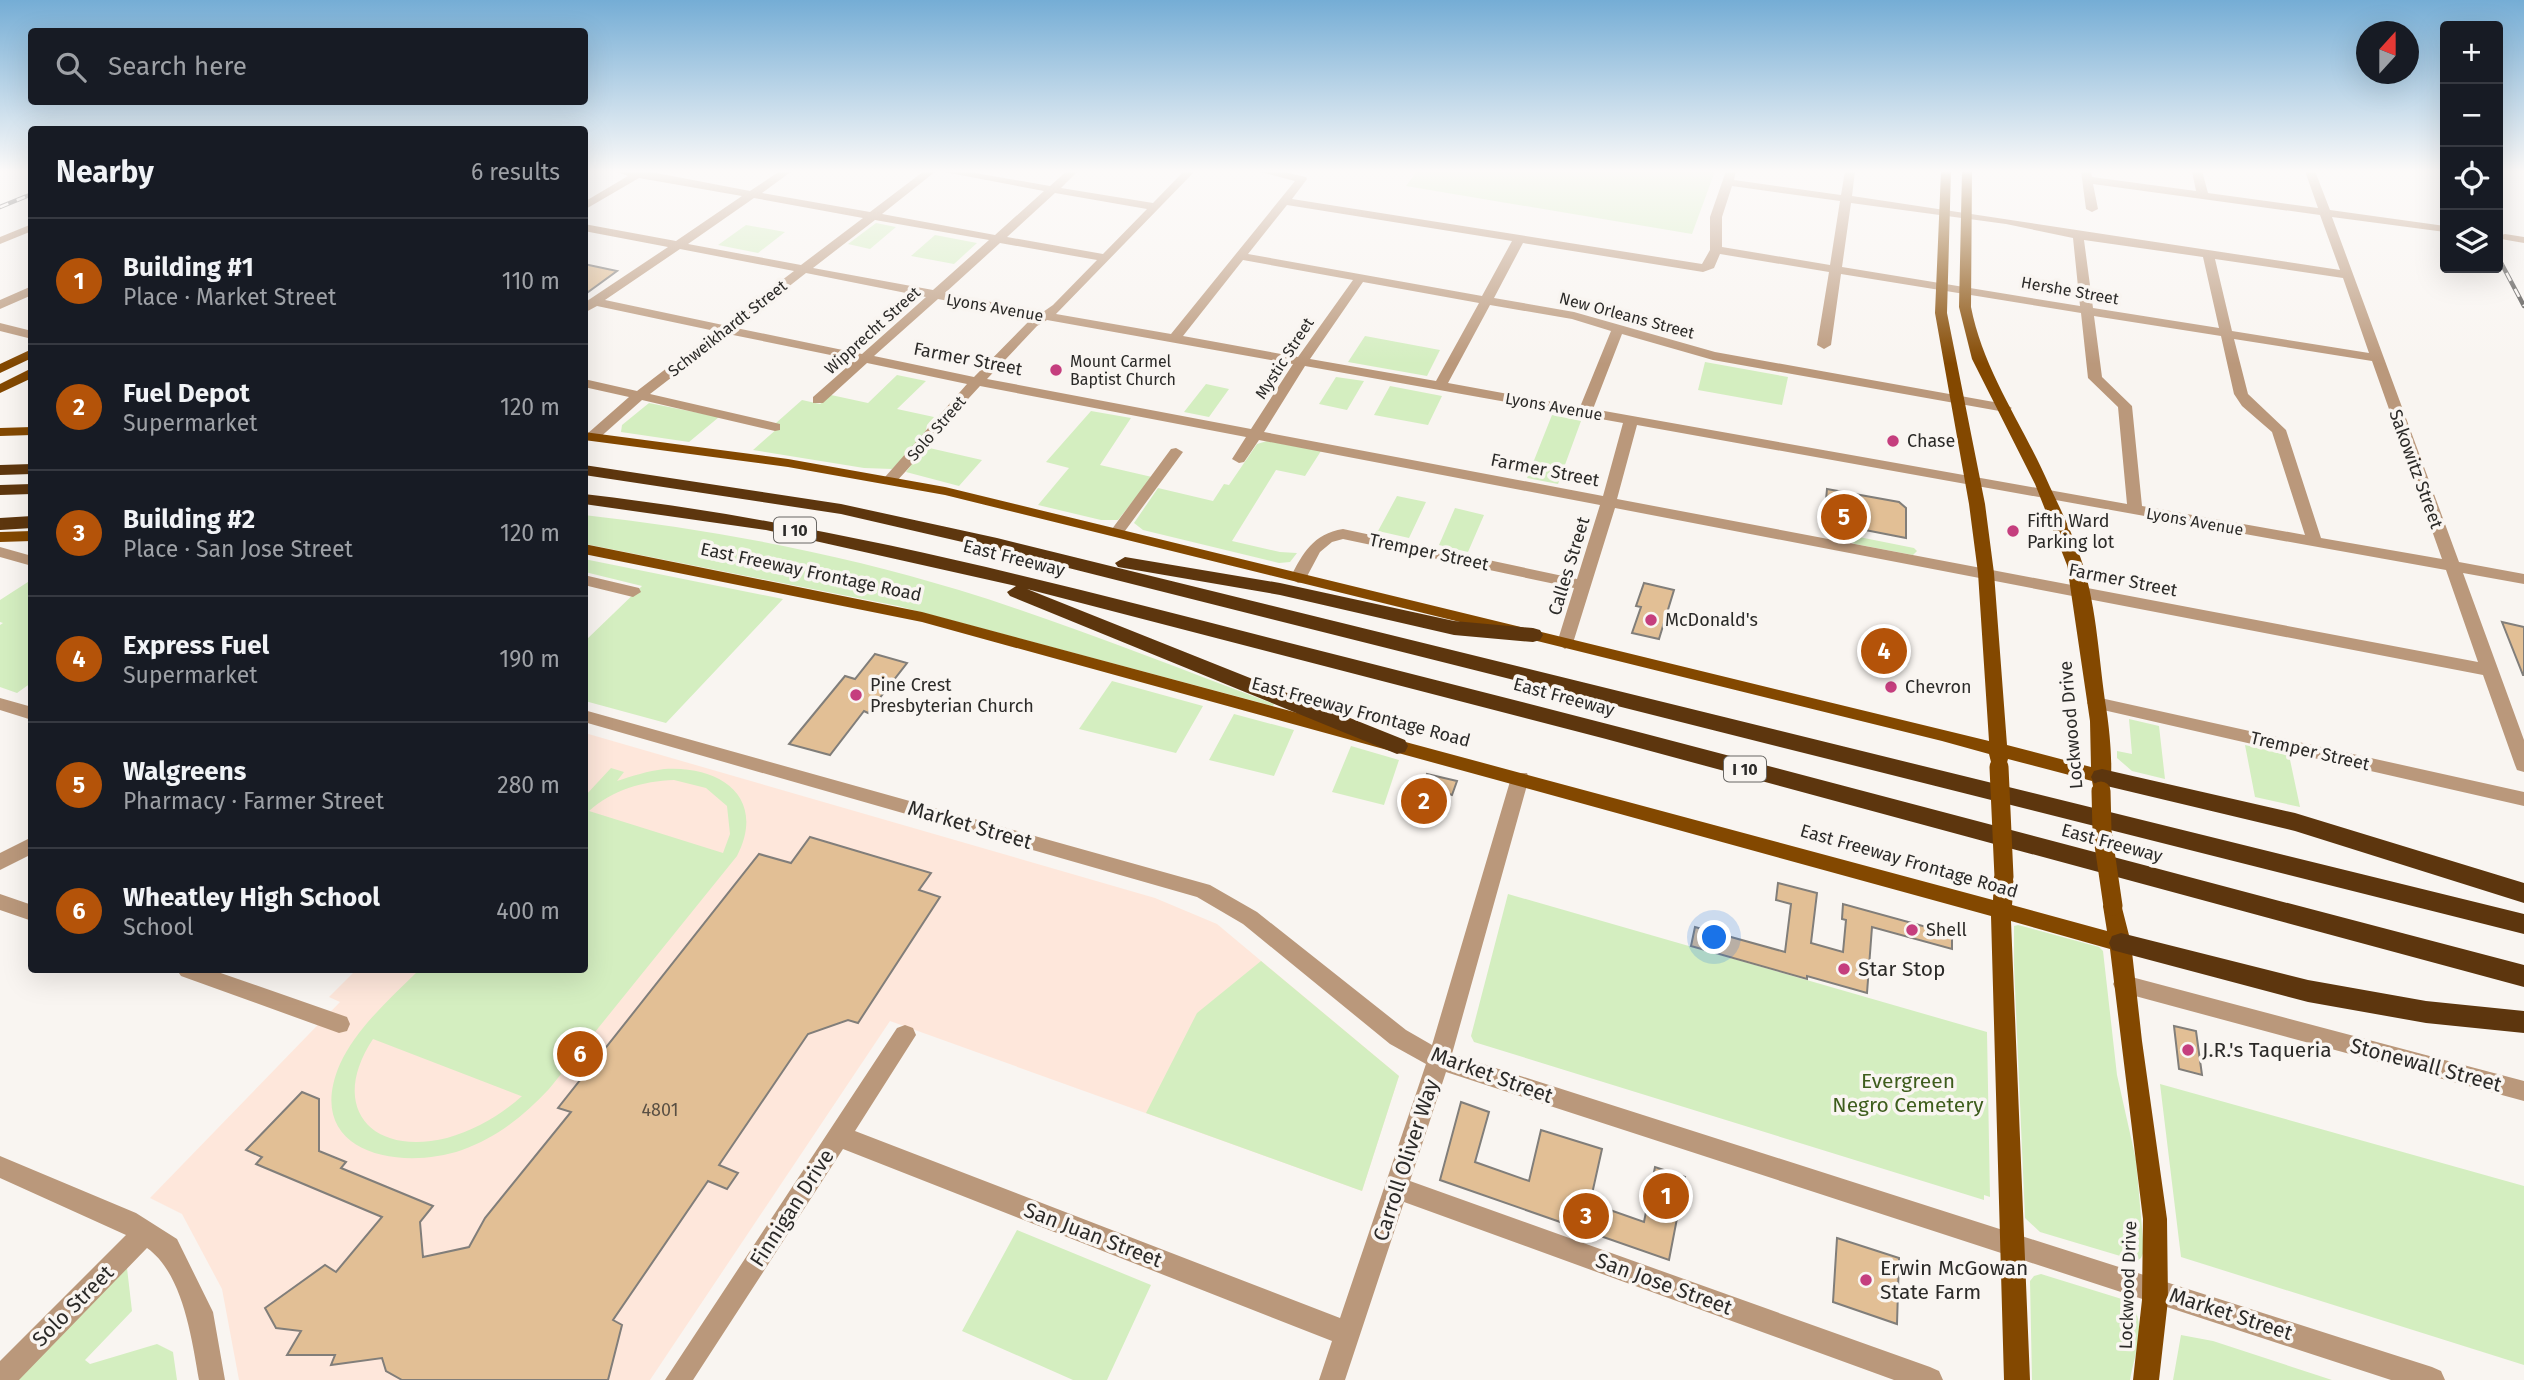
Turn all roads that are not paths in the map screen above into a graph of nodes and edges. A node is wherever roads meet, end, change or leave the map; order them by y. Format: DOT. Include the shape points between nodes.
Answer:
graph roads {
  1 [pos="628,235"];
  2 [pos="692,235"];
  3 [pos="847,235"];
  4 [pos="979,235"];
  5 [pos="1003,235"];
  6 [pos="1128,235"];
  7 [pos="1257,235"];
  8 [pos="1497,235"];
  9 [pos="1716,235"];
  10 [pos="1841,235"];
  11 [pos="1943,235"];
  12 [pos="1965,235"];
  13 [pos="2078,235"];
  14 [pos="2081,235"];
  15 [pos="2333,235"];
  16 [pos="2505,237"];
  17 [pos="999,239"];
  18 [pos="1519,239"];
  19 [pos="2524,240"];
  20 [pos="678,245"];
  21 [pos="1716,250"];
  22 [pos="2208,254"];
  23 [pos="1240,257"];
  24 [pos="1106,258"];
  25 [pos="1836,269"];
  26 [pos="803,270"];
  27 [pos="2346,275"];
  28 [pos="1360,278"];
  29 [pos="1940,285"];
  30 [pos="1965,289"];
  31 [pos="28,292"];
  32 [pos="933,295"];
  33 [pos="1485,300"];
  34 [pos="0,305"];
  35 [pos="590,306"];
  36 [pos="2086,311"];
  37 [pos="1046,316"];
  38 [pos="0,327"];
  39 [pos="725,329"];
  40 [pos="1618,329"];
  41 [pos="28,334"];
  42 [pos="2226,334"];
  43 [pos="1174,339"];
  44 [pos="1824,345"];
  45 [pos="28,355"];
  46 [pos="2376,358"];
  47 [pos="865,359"];
  48 [pos="1302,362"];
  49 [pos="0,369"];
  50 [pos="28,374"];
  51 [pos="977,381"];
  52 [pos="588,384"];
  53 [pos="1440,386"];
  54 [pos="0,389"];
  55 [pos="639,396"];
  56 [pos="818,400"];
  57 [pos="1955,400"];
  58 [pos="2005,408"];
  59 [pos="1585,412"];
  60 [pos="1631,420"];
  61 [pos="775,427"];
  62 [pos="28,431"];
  63 [pos="0,432"];
  64 [pos="1255,434"];
  65 [pos="588,436"];
  66 [pos="1176,452"];
  67 [pos="1239,459"];
  68 [pos="28,469"];
  69 [pos="0,470"];
  70 [pos="588,471"];
  71 [pos="890,480"];
  72 [pos="1974,483"];
  73 [pos="28,489"];
  74 [pos="0,490"];
  75 [pos="2047,495"];
  76 [pos="588,499"];
  77 [pos="623,502"];
  78 [pos="1609,502"];
  79 [pos="588,506"];
  80 [pos="2135,510"];
  81 [pos="28,522"];
  82 [pos="0,524"];
  83 [pos="1117,532"];
  84 [pos="28,536"];
  85 [pos="0,537"];
  86 [pos="2315,541"];
  87 [pos="998,544"];
  88 [pos="588,550"];
  89 [pos="0,552"];
  90 [pos="28,560"];
  91 [pos="2451,565"];
  92 [pos="964,568"];
  93 [pos="1986,573"];
  94 [pos="1298,578"];
  95 [pos="2524,579"];
  96 [pos="588,581"];
  97 [pos="1582,585"];
  98 [pos="2081,591"];
  99 [pos="633,592"];
  100 [pos="1533,635"];
  101 [pos="1565,643"];
  102 [pos="2489,670"];
  103 [pos="2096,703"];
  104 [pos="0,704"];
  105 [pos="28,713"];
  106 [pos="588,717"];
  107 [pos="1397,746"];
  108 [pos="1999,759"];
  109 [pos="2524,765"];
  110 [pos="1520,778"];
  111 [pos="2102,784"];
  112 [pos="2524,799"];
  113 [pos="28,846"];
  114 [pos="0,862"];
  115 [pos="2524,892"];
  116 [pos="0,902"];
  117 [pos="2000,910"];
  118 [pos="28,912"];
  119 [pos="2524,924"];
  120 [pos="2121,943"];
  121 [pos="196,973"];
  122 [pos="2524,976"];
  123 [pos="2124,984"];
  124 [pos="2524,1021"];
  125 [pos="339,1024"];
  126 [pos="905,1035"];
  127 [pos="1439,1060"];
  128 [pos="2524,1091"];
  129 [pos="839,1136"];
  130 [pos="0,1167"];
  131 [pos="1398,1188"];
  132 [pos="146,1231"];
  133 [pos="2014,1245"];
  134 [pos="2155,1289"];
  135 [pos="1347,1334"];
  136 [pos="686,1378"];
  137 [pos="0,1380"];
  138 [pos="212,1380"];
  139 [pos="1332,1380"];
  140 [pos="1930,1380"];
  141 [pos="2017,1380"];
  142 [pos="2146,1380"];
  143 [pos="2432,1380"];
  1 -- 20 [label="street, Lyons Avenue"];
  2 -- 20 [label="street"];
  3 -- 26 [label="street, Schweikhardt Street"];
  4 -- 17 [label="street"];
  5 -- 17 [label="street, Wipprecht Street"];
  6 -- 24 [label="street, Solo Street"];
  7 -- 23 [label="street"];
  8 -- 18 [label="street"];
  9 -- 21 [label="street"];
  10 -- 25 [label="street"];
  11 -- 29 [label="main road"];
  12 -- 30 [label="main road, Lockwood Drive"];
  13 -- 36 [label="street"];
  14 -- 22 [label="street"];
  15 -- 27 [label="street, Sakowitz Street"];
  16 -- 19 [label="street"];
  17 -- 24 [label="street"];
  17 -- 32 [label="street, Wipprecht Street"];
  18 -- 21 [label="street" via="1690,268 1710,265"];
  18 -- 33 [label="street"];
  20 -- 26 [label="street, Lyons Avenue"];
  20 -- 35 [label="street"];
  21 -- 25 [label="street, Hershe Street"];
  22 -- 27 [label="street"];
  22 -- 42 [label="street"];
  23 -- 28 [label="street, New Orleans Street"];
  23 -- 43 [label="street"];
  24 -- 37 [label="street, Solo Street"];
  25 -- 29 [label="street, Hershe Street"];
  25 -- 44 [label="street"];
  26 -- 32 [label="street, Lyons Avenue"];
  26 -- 39 [label="street, Schweikhardt Street"];
  27 -- 46 [label="street, Sakowitz Street"];
  28 -- 33 [label="street, New Orleans Street"];
  28 -- 48 [label="street, Mystic Street"];
  29 -- 30 [label="street, Hershe Street"];
  29 -- 57 [label="main road"];
  30 -- 36 [label="street, Hershe Street"];
  30 -- 58 [label="main road, Lockwood Drive" via="1973,343"];
  31 -- 34 [label="street"];
  32 -- 37 [label="street, Lyons Avenue"];
  32 -- 47 [label="street, Wipprecht Street"];
  33 -- 40 [label="street, New Orleans Street"];
  33 -- 53 [label="street"];
  35 -- 39 [label="street, Farmer Street"];
  36 -- 42 [label="street, Hershe Street"];
  36 -- 80 [label="street" via="2095,379 2125,406"];
  37 -- 43 [label="street, Lyons Avenue"];
  37 -- 51 [label="street, Solo Street" via="1033,323"];
  38 -- 41 [label="street"];
  39 -- 47 [label="street, Farmer Street"];
  39 -- 55 [label="street, Schweikhardt Street"];
  40 -- 57 [label="street, New Orleans Street" via="1713,356"];
  40 -- 59 [label="street"];
  42 -- 46 [label="street, Hershe Street"];
  42 -- 86 [label="street" via="2243,398 2279,430"];
  43 -- 48 [label="street, Lyons Avenue"];
  45 -- 49 [label="main road"];
  46 -- 91 [label="street, Sakowitz Street"];
  47 -- 51 [label="street, Farmer Street"];
  47 -- 56 [label="street, Wipprecht Street"];
  48 -- 53 [label="street, Lyons Avenue"];
  48 -- 64 [label="street, Mystic Street"];
  50 -- 54 [label="main road"];
  51 -- 64 [label="street, Farmer Street"];
  51 -- 71 [label="street, Solo Street"];
  52 -- 55 [label="street"];
  53 -- 59 [label="street, Lyons Avenue"];
  55 -- 61 [label="street"];
  55 -- 65 [label="street, Schweikhardt Street"];
  57 -- 58 [label="street, New Orleans Street"];
  57 -- 72 [label="main road"];
  58 -- 75 [label="main road, Lockwood Drive"];
  59 -- 60 [label="street, Lyons Avenue"];
  60 -- 72 [label="street, Lyons Avenue"];
  60 -- 78 [label="street, Calles Street"];
  62 -- 63 [label="main road"];
  64 -- 67 [label="street, Mystic Street"];
  64 -- 78 [label="street, Farmer Street"];
  65 -- 71 [label="main road"];
  66 -- 83 [label="street"];
  68 -- 69 [label="highway"];
  70 -- 87 [label="highway, East Freeway / I 10" via="829,507"];
  71 -- 83 [label="main road"];
  72 -- 75 [label="street, Lyons Avenue"];
  72 -- 93 [label="main road"];
  73 -- 74 [label="highway"];
  75 -- 80 [label="street, Lyons Avenue"];
  75 -- 98 [label="main road, Lockwood Drive"];
  76 -- 77 [label="highway, East Freeway / I 10"];
  77 -- 79 [label="highway"];
  77 -- 92 [label="highway, East Freeway / I 10" via="771,525"];
  78 -- 93 [label="street, Farmer Street"];
  78 -- 97 [label="street, Calles Street"];
  80 -- 86 [label="street, Lyons Avenue"];
  81 -- 82 [label="highway"];
  83 -- 94 [label="main road"];
  84 -- 85 [label="main road"];
  86 -- 91 [label="street, Lyons Avenue"];
  87 -- 100 [label="highway" via="1280,589 1454,628"];
  87 -- 119 [label="highway, East Freeway / I 10"];
  88 -- 107 [label="main road, East Freeway Frontage Road" via="922,617"];
  89 -- 90 [label="street"];
  91 -- 95 [label="street, Lyons Avenue"];
  91 -- 102 [label="street, Sakowitz Street"];
  92 -- 107 [label="highway"];
  92 -- 122 [label="highway, East Freeway / I 10" via="1455,692"];
  93 -- 98 [label="street, Farmer Street"];
  93 -- 108 [label="main road"];
  94 -- 97 [label="street, Tremper Street" via="1321,539 1343,534"];
  94 -- 100 [label="main road"];
  96 -- 99 [label="street"];
  97 -- 101 [label="street, Calles Street"];
  98 -- 102 [label="street, Farmer Street"];
  98 -- 103 [label="main road, Lockwood Drive"];
  100 -- 101 [label="main road"];
  101 -- 108 [label="main road"];
  102 -- 109 [label="street, Sakowitz Street"];
  103 -- 111 [label="main road, Lockwood Drive"];
  103 -- 112 [label="street, Tremper Street"];
  104 -- 105 [label="street"];
  106 -- 127 [label="street, Market Street" via="1203,891 1250,918 1398,1037"];
  107 -- 110 [label="main road, East Freeway Frontage Road"];
  108 -- 111 [label="main road"];
  108 -- 117 [label="main road, bridge" via="2006,895"];
  110 -- 117 [label="main road, East Freeway Frontage Road"];
  110 -- 127 [label="street, Carroll Oliver Way"];
  111 -- 115 [label="highway" via="2295,822"];
  111 -- 120 [label="main road, Lockwood Drive, bridge" via="2102,831"];
  113 -- 114 [label="street"];
  116 -- 118 [label="street"];
  117 -- 120 [label="main road, East Freeway Frontage Road"];
  117 -- 133 [label="main road"];
  120 -- 123 [label="main road, Lockwood Drive"];
  120 -- 124 [label="highway" via="2308,991 2426,1012"];
  121 -- 125 [label="street"];
  123 -- 128 [label="street, Stonewall Street"];
  123 -- 134 [label="main road, Lockwood Drive" via="2156,1226"];
  126 -- 129 [label="street, Finnigan Drive"];
  127 -- 131 [label="street, Carroll Oliver Way"];
  127 -- 133 [label="street, Market Street"];
  129 -- 135 [label="street, San Juan Street"];
  129 -- 136 [label="street, Finnigan Drive"];
  130 -- 132 [label="street"];
  131 -- 135 [label="street, Carroll Oliver Way"];
  131 -- 140 [label="street, San Jose Street"];
  132 -- 137 [label="street, Solo Street"];
  132 -- 138 [label="street" via="168,1248 200,1312"];
  133 -- 134 [label="street, Market Street"];
  133 -- 141 [label="main road"];
  134 -- 142 [label="main road, Lockwood Drive"];
  134 -- 143 [label="street, Market Street"];
  135 -- 139 [label="street, Carroll Oliver Way"];
}
